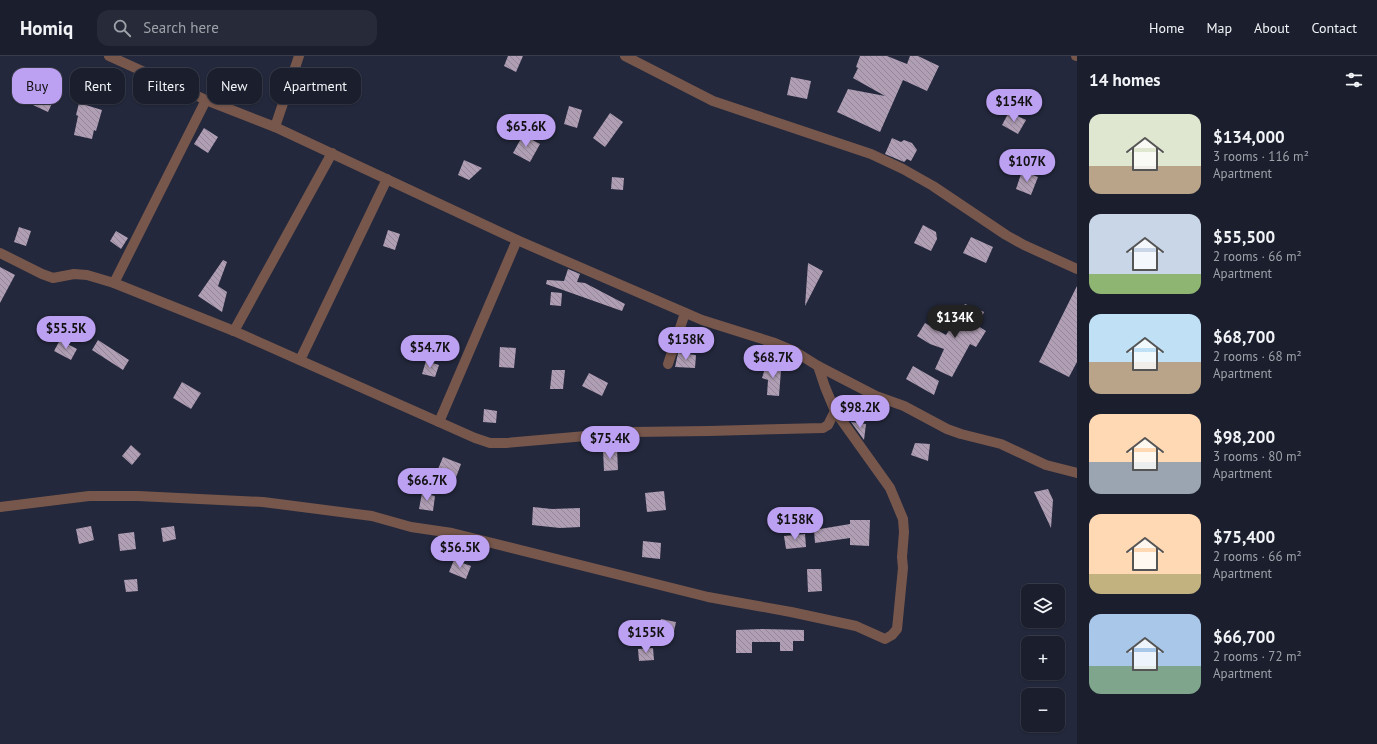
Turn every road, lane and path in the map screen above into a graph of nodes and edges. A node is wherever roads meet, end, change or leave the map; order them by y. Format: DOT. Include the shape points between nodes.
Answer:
graph roads {
  1 [pos="109,56"];
  2 [pos="299,56"];
  3 [pos="624,56"];
  4 [pos="206,100"];
  5 [pos="276,127"];
  6 [pos="332,153"];
  7 [pos="386,178"];
  8 [pos="517,240"];
  9 [pos="0,253"];
  10 [pos="1077,269"];
  11 [pos="114,283"];
  12 [pos="685,313"];
  13 [pos="234,331"];
  14 [pos="300,360"];
  15 [pos="668,364"];
  16 [pos="818,366"];
  17 [pos="835,411"];
  18 [pos="439,422"];
  19 [pos="1077,473"];
  20 [pos="0,507"];
  1 -- 4 [label="street"];
  2 -- 5 [label="street"];
  3 -- 10 [label="street" via="713,101 871,154 903,169 1006,235"];
  4 -- 5 [label="street"];
  4 -- 11 [label="street"];
  5 -- 6 [label="street"];
  6 -- 7 [label="street"];
  6 -- 13 [label="street"];
  7 -- 8 [label="street"];
  7 -- 14 [label="street"];
  8 -- 12 [label="street"];
  8 -- 18 [label="street"];
  9 -- 11 [label="street" via="53,278 80,274"];
  11 -- 13 [label="street"];
  12 -- 15 [label="street"];
  12 -- 16 [label="street" via="775,343"];
  13 -- 14 [label="street"];
  14 -- 18 [label="street"];
  16 -- 17 [label="street"];
  16 -- 19 [label="street" via="947,429 1001,444 1046,465"];
  17 -- 18 [label="street" via="828,425 823,428 632,432 506,443 485,442"];
  17 -- 20 [label="street" via="890,488 903,519 903,568 896,629 892,635 885,638 856,626 708,597 452,533 411,527 372,516 263,502 138,496 89,496"];
}
